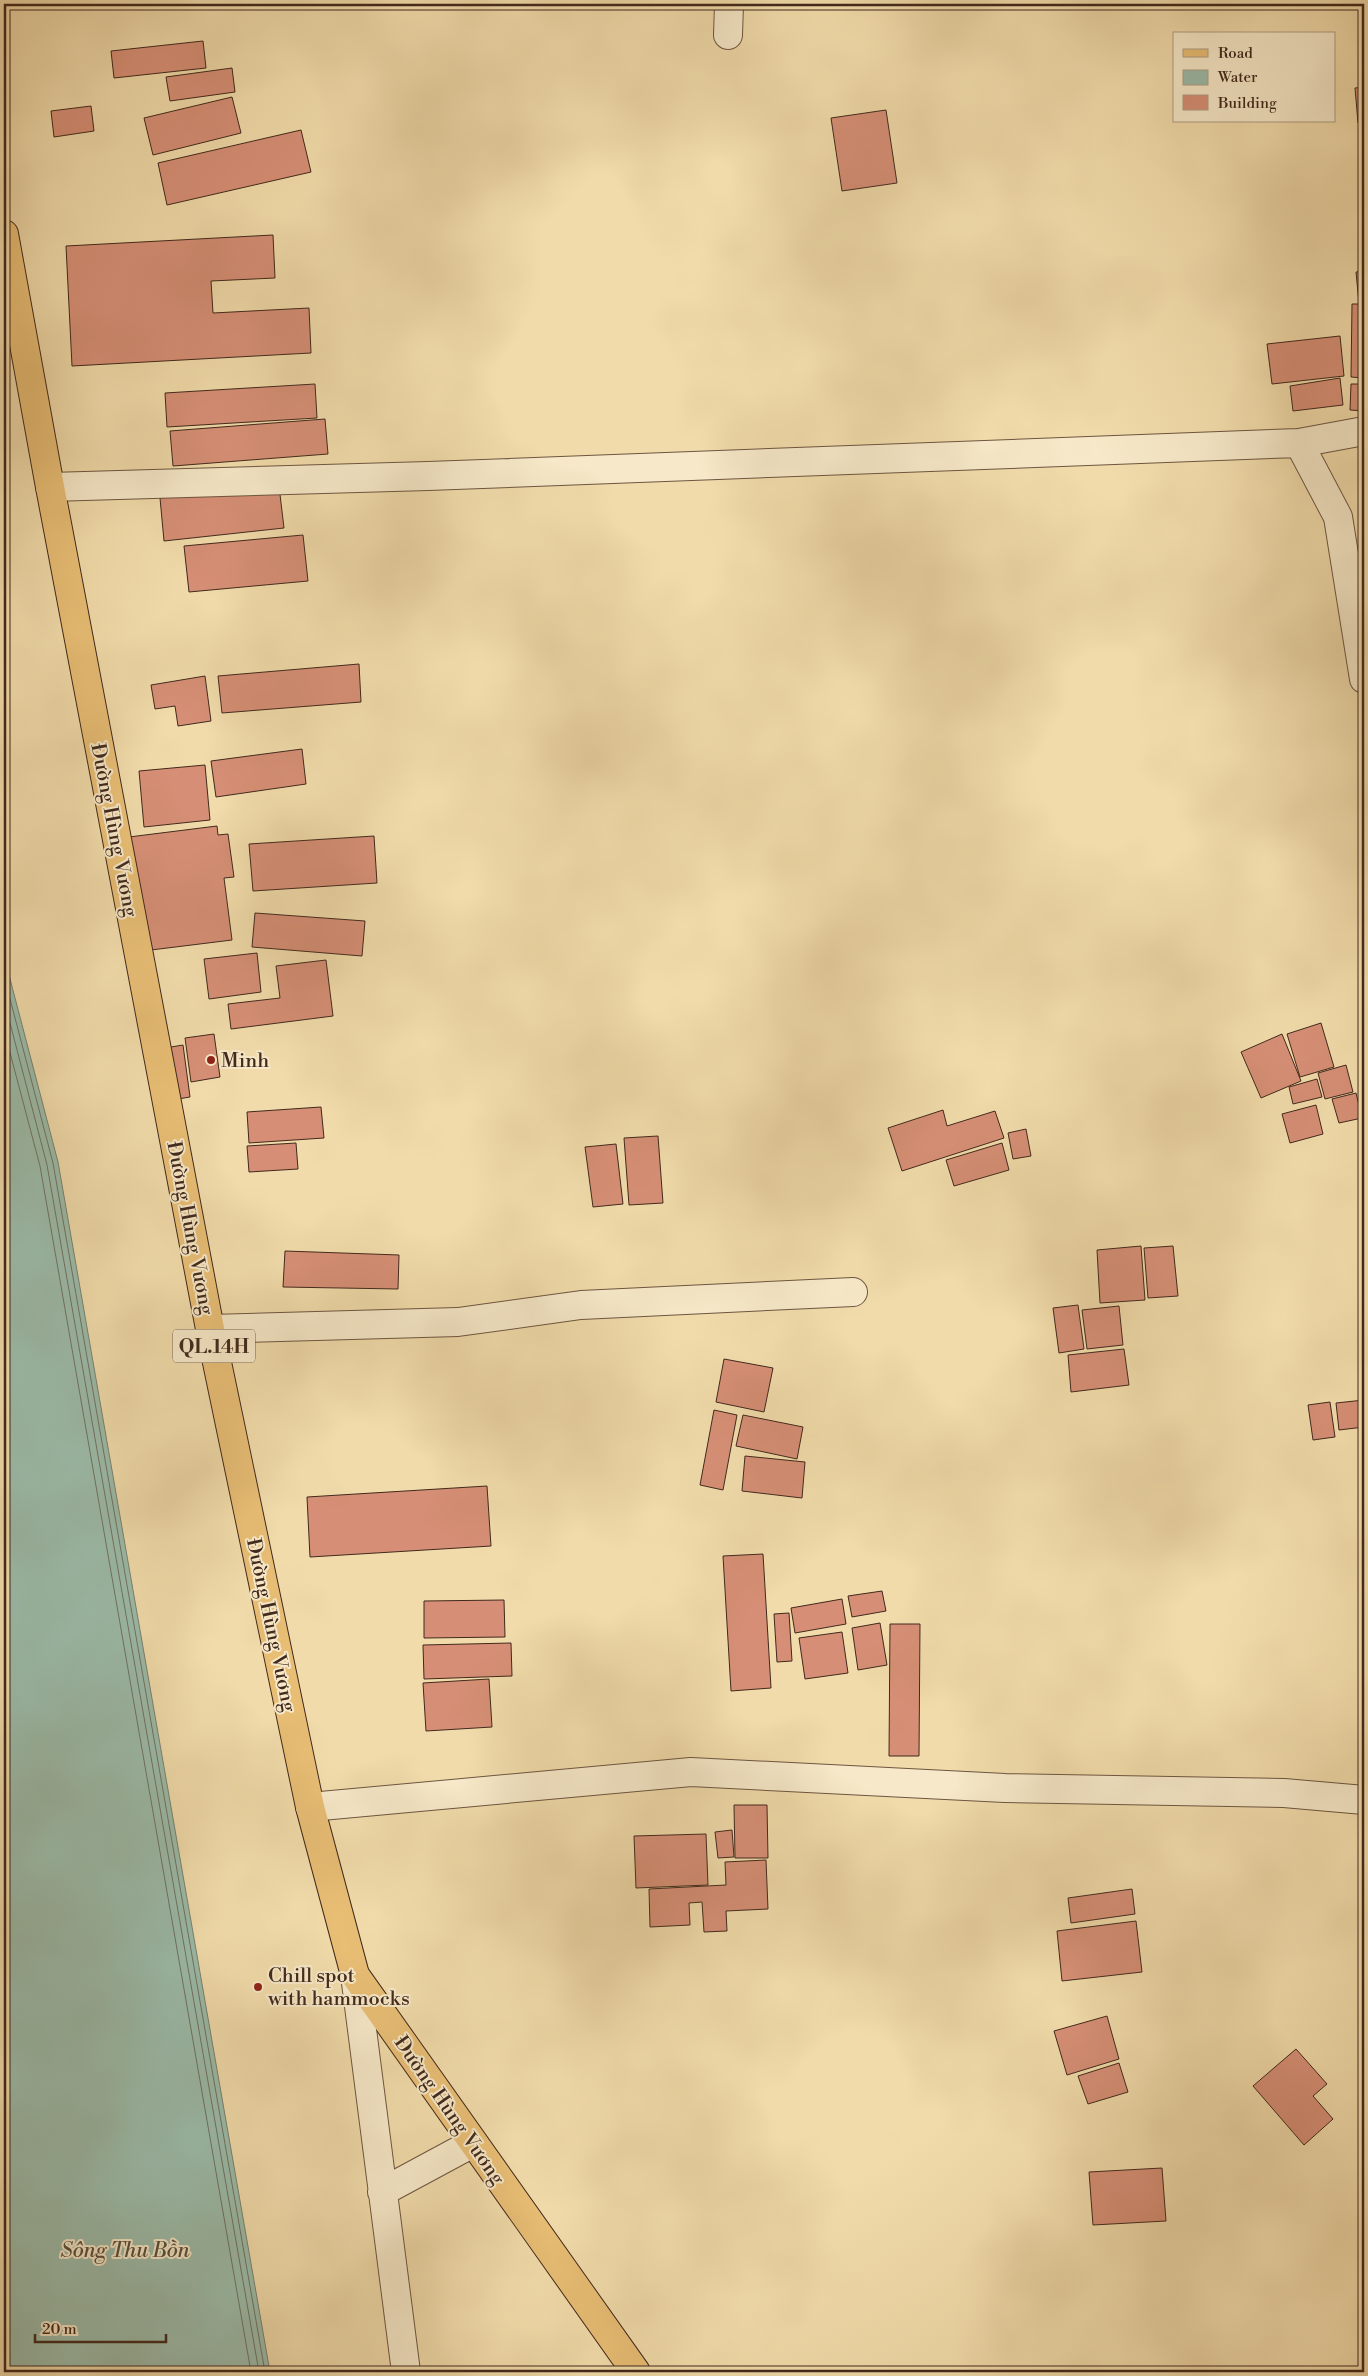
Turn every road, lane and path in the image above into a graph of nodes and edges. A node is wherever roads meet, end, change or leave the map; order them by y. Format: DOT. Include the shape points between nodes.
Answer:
graph roads {
  1 [pos="729,4"];
  2 [pos="728,35"];
  3 [pos="4,234"];
  4 [pos="1364,431"];
  5 [pos="1299,443"];
  6 [pos="50,487"];
  7 [pos="1364,679"];
  8 [pos="853,1292"];
  9 [pos="210,1329"];
  10 [pos="1364,1800"];
  11 [pos="310,1807"];
  12 [pos="355,1975"];
  13 [pos="473,2143"];
  14 [pos="382,2192"];
  15 [pos="406,2372"];
  16 [pos="636,2372"];
  1 -- 2 [label="street"];
  3 -- 6 [label="main road, Đường Hùng Vương / QL.14H"];
  4 -- 5 [label="street"];
  5 -- 6 [label="street"];
  5 -- 7 [label="street" via="1338,517"];
  6 -- 9 [label="main road, Đường Hùng Vương / QL.14H"];
  8 -- 9 [label="street" via="581,1305 458,1322"];
  9 -- 11 [label="main road, Đường Hùng Vương / QL.14H"];
  10 -- 11 [label="street" via="1284,1793 1005,1788 691,1772"];
  11 -- 12 [label="main road, Đường Hùng Vương / QL.14H"];
  12 -- 13 [label="main road, Đường Hùng Vương / QL.14H"];
  12 -- 14 [label="street"];
  13 -- 14 [label="street"];
  13 -- 16 [label="main road, Đường Hùng Vương / QL.14H"];
  14 -- 15 [label="street"];
}
